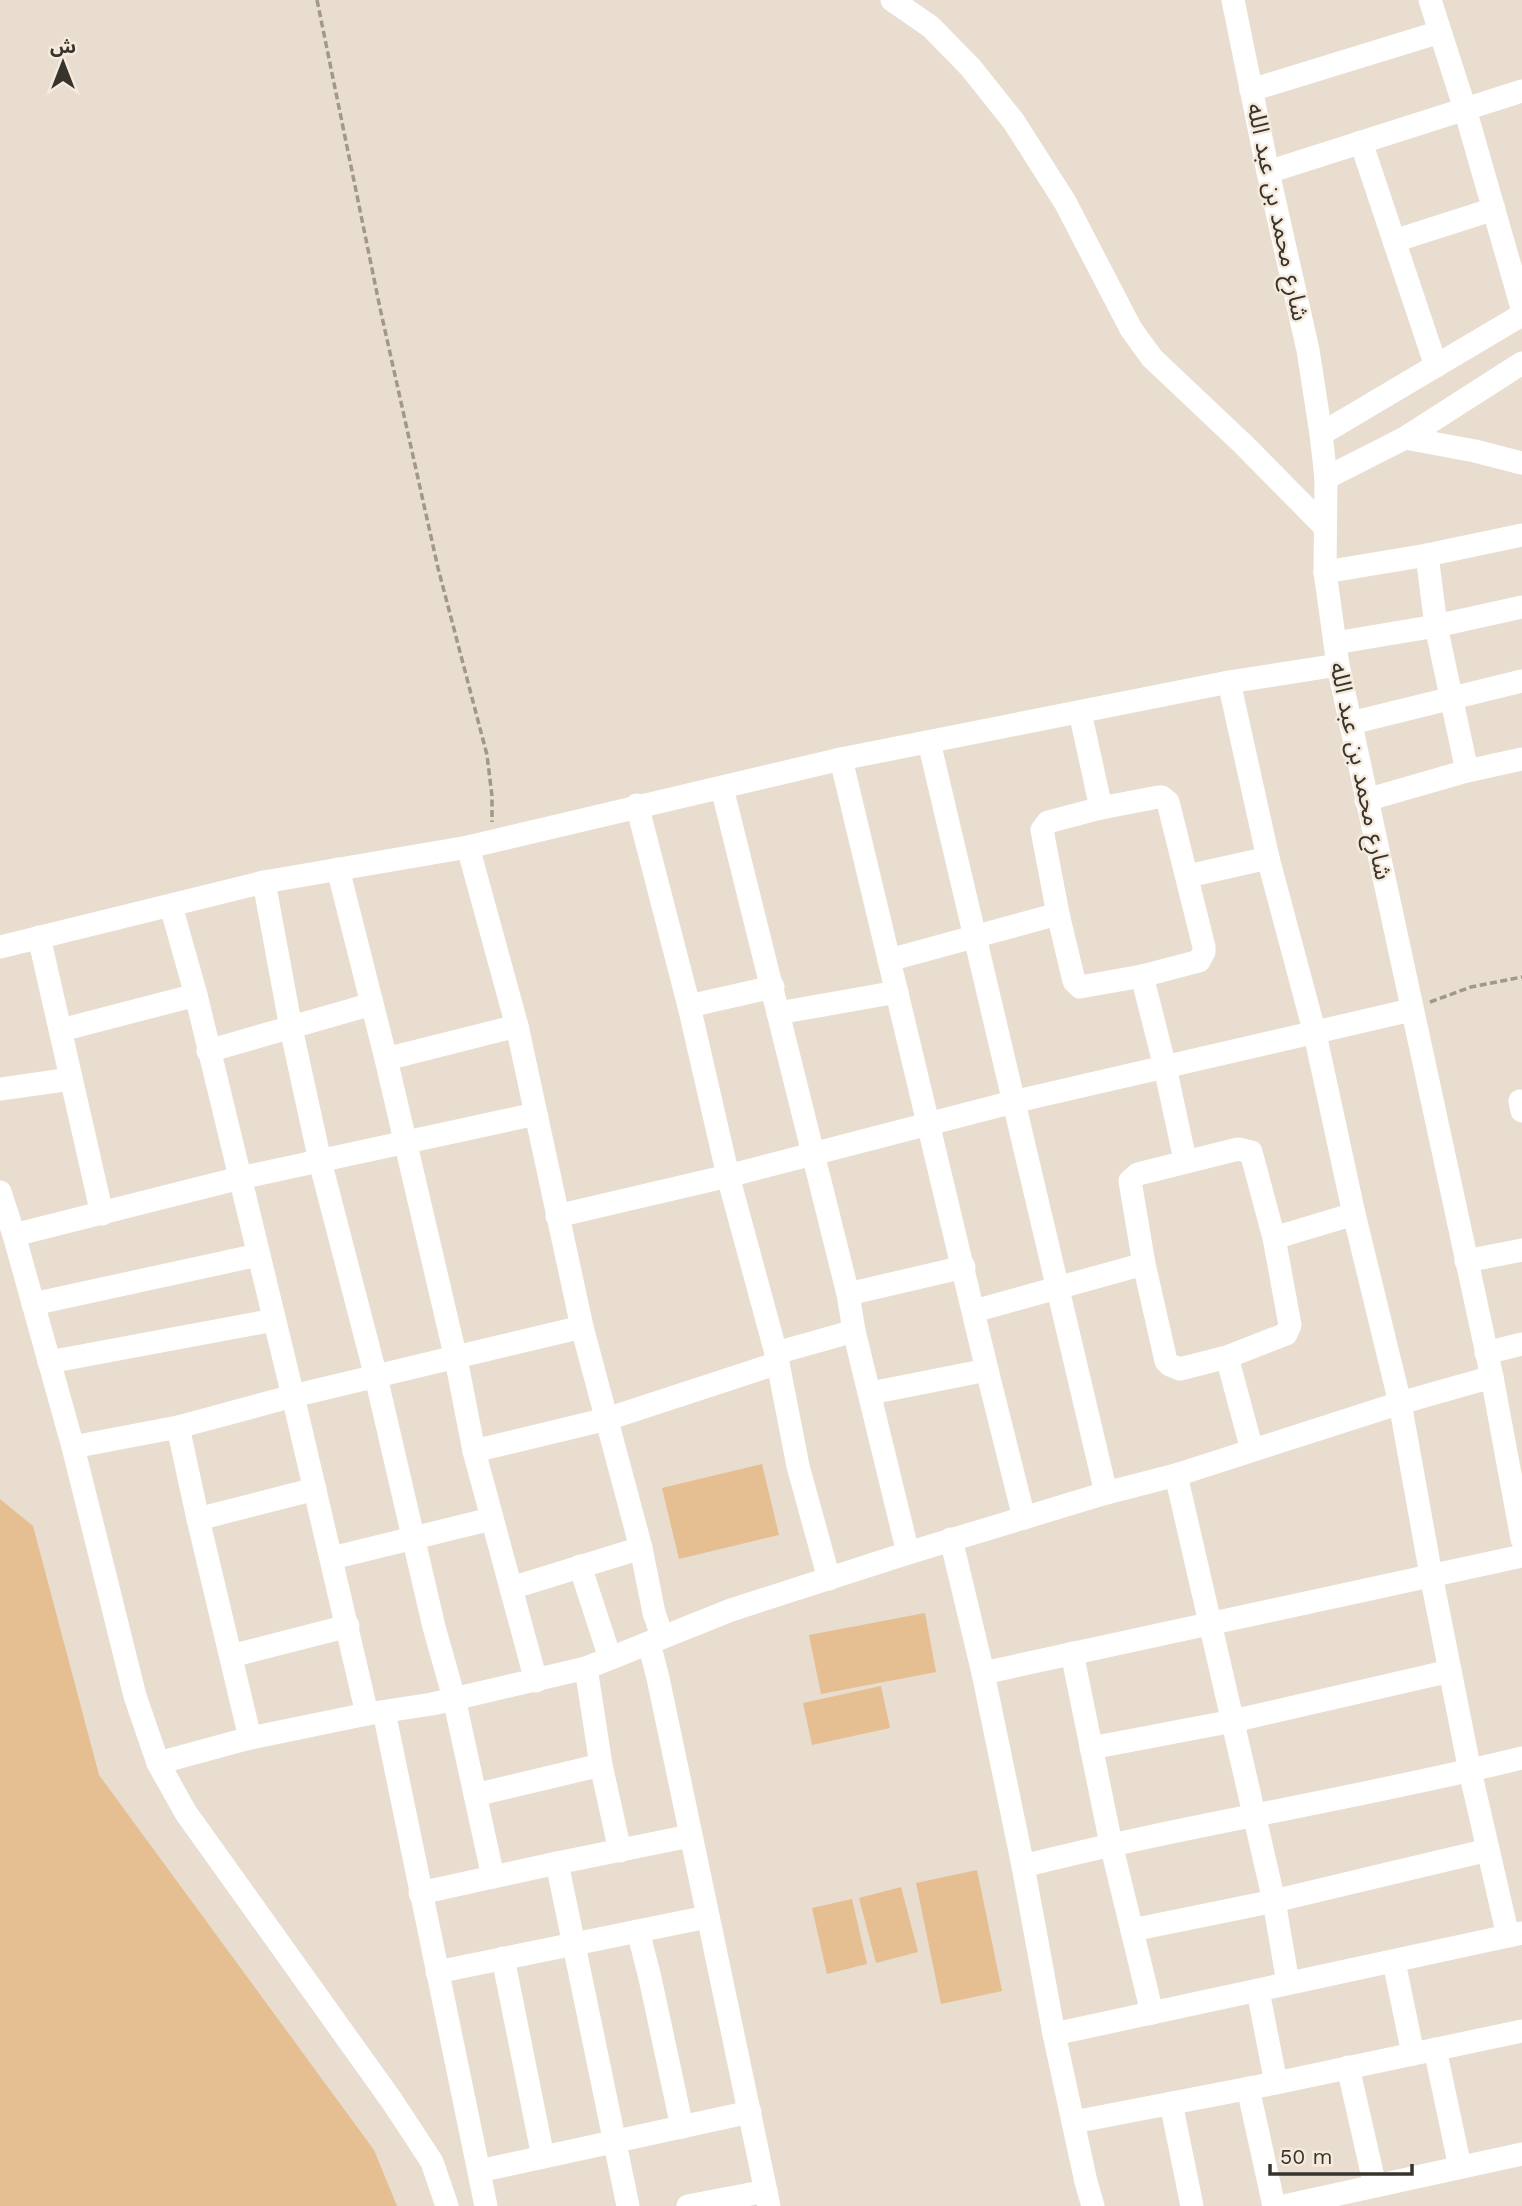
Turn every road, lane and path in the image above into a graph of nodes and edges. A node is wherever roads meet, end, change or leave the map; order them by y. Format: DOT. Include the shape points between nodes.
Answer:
graph roads {
  1 [pos="317,0"];
  2 [pos="892,0"];
  3 [pos="1233,0"];
  4 [pos="1430,0"];
  5 [pos="1440,32"];
  6 [pos="1251,90"];
  7 [pos="1522,91"];
  8 [pos="1465,109"];
  9 [pos="1361,142"];
  10 [pos="1268,172"];
  11 [pos="1494,209"];
  12 [pos="1394,241"];
  13 [pos="1522,308"];
  14 [pos="1522,316"];
  15 [pos="1522,363"];
  16 [pos="1436,366"];
  17 [pos="1321,434"];
  18 [pos="1405,438"];
  19 [pos="1522,463"];
  20 [pos="1326,478"];
  21 [pos="1325,527"];
  22 [pos="1522,535"];
  23 [pos="1427,555"];
  24 [pos="1325,572"];
  25 [pos="1522,607"];
  26 [pos="1436,626"];
  27 [pos="1336,654"];
  28 [pos="1522,681"];
  29 [pos="1229,682"];
  30 [pos="1451,697"];
  31 [pos="1080,712"];
  32 [pos="1351,723"];
  33 [pos="929,742"];
  34 [pos="841,759"];
  35 [pos="1522,759"];
  36 [pos="1467,771"];
  37 [pos="722,788"];
  38 [pos="1366,800"];
  39 [pos="637,805"];
  40 [pos="1101,808"];
  41 [pos="490,841"];
  42 [pos="467,846"];
  43 [pos="1268,858"];
  44 [pos="338,869"];
  45 [pos="1188,876"];
  46 [pos="264,882"];
  47 [pos="171,906"];
  48 [pos="1058,914"];
  49 [pos="974,936"];
  50 [pos="39,937"];
  51 [pos="0,947"];
  52 [pos="889,960"];
  53 [pos="1142,976"];
  54 [pos="1522,977"];
  55 [pos="773,987"];
  56 [pos="897,992"];
  57 [pos="196,995"];
  58 [pos="372,1004"];
  59 [pos="689,1006"];
  60 [pos="1411,1010"];
  61 [pos="778,1013"];
  62 [pos="517,1026"];
  63 [pos="291,1028"];
  64 [pos="61,1030"];
  65 [pos="1315,1034"];
  66 [pos="208,1051"];
  67 [pos="386,1059"];
  68 [pos="1165,1067"];
  69 [pos="71,1079"];
  70 [pos="0,1089"];
  71 [pos="1013,1102"];
  72 [pos="536,1114"];
  73 [pos="929,1125"];
  74 [pos="404,1141"];
  75 [pos="813,1153"];
  76 [pos="1185,1160"];
  77 [pos="320,1161"];
  78 [pos="728,1176"];
  79 [pos="240,1178"];
  80 [pos="0,1192"];
  81 [pos="102,1213"];
  82 [pos="1354,1213"];
  83 [pos="557,1216"];
  84 [pos="14,1235"];
  85 [pos="1274,1238"];
  86 [pos="1522,1250"];
  87 [pos="258,1255"];
  88 [pos="1466,1261"];
  89 [pos="1144,1264"];
  90 [pos="964,1267"];
  91 [pos="1057,1288"];
  92 [pos="848,1294"];
  93 [pos="33,1304"];
  94 [pos="974,1311"];
  95 [pos="274,1320"];
  96 [pos="582,1327"];
  97 [pos="854,1331"];
  98 [pos="1522,1344"];
  99 [pos="1486,1353"];
  100 [pos="1227,1357"];
  101 [pos="777,1358"];
  102 [pos="456,1359"];
  103 [pos="49,1362"];
  104 [pos="987,1370"];
  105 [pos="376,1377"];
  106 [pos="1492,1377"];
  107 [pos="870,1393"];
  108 [pos="293,1396"];
  109 [pos="1400,1403"];
  110 [pos="607,1419"];
  111 [pos="178,1427"];
  112 [pos="73,1447"];
  113 [pos="1252,1450"];
  114 [pos="474,1451"];
  115 [pos="1514,1458"];
  116 [pos="1176,1475"];
  117 [pos="316,1489"];
  118 [pos="1106,1493"];
  119 [pos="1024,1518"];
  120 [pos="198,1519"];
  121 [pos="491,1519"];
  122 [pos="414,1538"];
  123 [pos="951,1539"];
  124 [pos="1522,1539"];
  125 [pos="641,1548"];
  126 [pos="908,1553"];
  127 [pos="1522,1556"];
  128 [pos="332,1558"];
  129 [pos="580,1566"];
  130 [pos="1431,1574"];
  131 [pos="829,1579"];
  132 [pos="511,1588"];
  133 [pos="1209,1623"];
  134 [pos="348,1626"];
  135 [pos="656,1640"];
  136 [pos="1072,1653"];
  137 [pos="231,1656"];
  138 [pos="610,1658"];
  139 [pos="586,1668"];
  140 [pos="1450,1671"];
  141 [pos="983,1672"];
  142 [pos="536,1681"];
  143 [pos="454,1698"];
  144 [pos="375,1713"];
  145 [pos="1233,1721"];
  146 [pos="250,1738"];
  147 [pos="1091,1748"];
  148 [pos="1522,1758"];
  149 [pos="158,1763"];
  150 [pos="601,1765"];
  151 [pos="1470,1771"];
  152 [pos="475,1795"];
  153 [pos="1255,1816"];
  154 [pos="691,1836"];
  155 [pos="1111,1844"];
  156 [pos="620,1850"];
  157 [pos="1488,1850"];
  158 [pos="557,1863"];
  159 [pos="1023,1866"];
  160 [pos="493,1877"];
  161 [pos="420,1893"];
  162 [pos="1273,1901"];
  163 [pos="707,1917"];
  164 [pos="1132,1930"];
  165 [pos="638,1931"];
  166 [pos="1515,1935"];
  167 [pos="572,1944"];
  168 [pos="503,1958"];
  169 [pos="1394,1962"];
  170 [pos="438,1972"];
  171 [pos="1288,1983"];
  172 [pos="1258,1991"];
  173 [pos="1152,2013"];
  174 [pos="1522,2031"];
  175 [pos="1054,2034"];
  176 [pos="1435,2049"];
  177 [pos="1413,2054"];
  178 [pos="1348,2067"];
  179 [pos="1276,2082"];
  180 [pos="1248,2088"];
  181 [pos="1171,2103"];
  182 [pos="750,2112"];
  183 [pos="1074,2122"];
  184 [pos="682,2127"];
  185 [pos="615,2140"];
  186 [pos="1522,2154"];
  187 [pos="543,2157"];
  188 [pos="1460,2167"];
  189 [pos="478,2171"];
  190 [pos="1375,2186"];
  191 [pos="767,2198"];
  192 [pos="446,2206"];
  193 [pos="486,2206"];
  194 [pos="628,2206"];
  195 [pos="689,2206"];
  196 [pos="1093,2206"];
  197 [pos="1192,2206"];
  198 [pos="1274,2206"];
  199 [pos="1284,2206"];
  1 -- 41 [label="path" via="388,347 438,568 487,755"];
  2 -- 21 [label="street" via="931,27 1014,122 1065,202 1131,329 1152,358"];
  3 -- 6 [label="street, شارع محمد بن عبد الله"];
  4 -- 5 [label="street"];
  5 -- 6 [label="street"];
  5 -- 8 [label="street"];
  6 -- 10 [label="street, شارع محمد بن عبد الله"];
  7 -- 8 [label="street"];
  8 -- 9 [label="street"];
  8 -- 11 [label="street"];
  9 -- 10 [label="street"];
  9 -- 12 [label="street"];
  10 -- 17 [label="street, شارع محمد بن عبد الله" via="1308,350"];
  11 -- 12 [label="street"];
  11 -- 13 [label="street"];
  12 -- 16 [label="street"];
  14 -- 16 [label="street"];
  15 -- 18 [label="street"];
  16 -- 17 [label="street"];
  17 -- 20 [label="street, شارع محمد بن عبد الله"];
  18 -- 19 [label="street"];
  18 -- 20 [label="street"];
  20 -- 21 [label="street, شارع محمد بن عبد الله"];
  21 -- 24 [label="street, شارع محمد بن عبد الله"];
  22 -- 23 [label="street"];
  23 -- 24 [label="street"];
  23 -- 26 [label="street"];
  24 -- 27 [label="street, شارع محمد بن عبد الله"];
  25 -- 26 [label="street"];
  26 -- 27 [label="street"];
  26 -- 30 [label="street"];
  27 -- 29 [label="street"];
  27 -- 32 [label="street, شارع محمد بن عبد الله"];
  28 -- 30 [label="street"];
  29 -- 31 [label="street"];
  29 -- 43 [label="street"];
  30 -- 32 [label="street"];
  30 -- 36 [label="street"];
  31 -- 33 [label="street"];
  31 -- 40 [label="street"];
  32 -- 38 [label="street, شارع محمد بن عبد الله"];
  33 -- 34 [label="street"];
  33 -- 49 [label="street"];
  34 -- 37 [label="street"];
  34 -- 52 [label="street"];
  35 -- 36 [label="street"];
  36 -- 38 [label="street"];
  37 -- 39 [label="street"];
  37 -- 55 [label="street"];
  38 -- 60 [label="street, شارع محمد بن عبد الله"];
  39 -- 41 [label="street"];
  39 -- 59 [label="street"];
  40 -- 45 [label="street" via="1166,799"];
  40 -- 48 [label="street" via="1048,822 1042,830"];
  41 -- 42 [label="street"];
  42 -- 44 [label="street"];
  42 -- 62 [label="street"];
  43 -- 45 [label="street"];
  43 -- 65 [label="street"];
  44 -- 46 [label="street"];
  44 -- 58 [label="street"];
  45 -- 53 [label="street" via="1203,957"];
  46 -- 47 [label="street"];
  46 -- 63 [label="street"];
  47 -- 50 [label="street"];
  47 -- 57 [label="street"];
  48 -- 49 [label="street"];
  48 -- 53 [label="street" via="1076,985"];
  49 -- 52 [label="street"];
  49 -- 71 [label="street"];
  50 -- 51 [label="street"];
  50 -- 64 [label="street"];
  52 -- 56 [label="street"];
  53 -- 68 [label="street"];
  54 -- 60 [label="path" via="1462,990"];
  55 -- 59 [label="street"];
  55 -- 61 [label="street"];
  56 -- 61 [label="street"];
  56 -- 73 [label="street"];
  57 -- 64 [label="street"];
  57 -- 66 [label="street"];
  58 -- 63 [label="street"];
  58 -- 67 [label="street"];
  59 -- 78 [label="street"];
  60 -- 65 [label="street"];
  60 -- 88 [label="street, شارع محمد بن عبد الله"];
  61 -- 75 [label="street"];
  62 -- 67 [label="street"];
  62 -- 72 [label="street"];
  63 -- 66 [label="street"];
  63 -- 77 [label="street"];
  64 -- 69 [label="street"];
  65 -- 68 [label="street"];
  65 -- 82 [label="street"];
  66 -- 79 [label="street"];
  67 -- 74 [label="street"];
  68 -- 71 [label="street"];
  68 -- 76 [label="street"];
  69 -- 70 [label="street"];
  69 -- 81 [label="street"];
  71 -- 73 [label="street"];
  71 -- 91 [label="street"];
  72 -- 74 [label="street"];
  72 -- 83 [label="street"];
  73 -- 75 [label="street"];
  73 -- 90 [label="street"];
  74 -- 77 [label="street"];
  74 -- 102 [label="street"];
  75 -- 78 [label="street"];
  75 -- 92 [label="street"];
  76 -- 85 [label="street" via="1238,1149 1251,1152"];
  76 -- 89 [label="street" via="1138,1174 1130,1181"];
  77 -- 79 [label="street"];
  77 -- 105 [label="street"];
  78 -- 83 [label="street"];
  78 -- 101 [label="street"];
  79 -- 81 [label="street"];
  79 -- 87 [label="street"];
  80 -- 84 [label="street"];
  81 -- 84 [label="street"];
  82 -- 85 [label="street"];
  82 -- 109 [label="street"];
  83 -- 96 [label="street"];
  84 -- 93 [label="street"];
  85 -- 100 [label="street" via="1290,1317 1288,1330"];
  86 -- 88 [label="street"];
  87 -- 93 [label="street"];
  87 -- 95 [label="street"];
  88 -- 99 [label="street, شارع محمد بن عبد الله"];
  89 -- 91 [label="street"];
  89 -- 100 [label="street" via="1170,1366 1180,1369"];
  90 -- 92 [label="street"];
  90 -- 94 [label="street"];
  91 -- 94 [label="street"];
  91 -- 118 [label="street"];
  92 -- 97 [label="street"];
  93 -- 103 [label="street"];
  94 -- 104 [label="street"];
  95 -- 103 [label="street"];
  95 -- 108 [label="street"];
  96 -- 102 [label="street"];
  96 -- 110 [label="street"];
  97 -- 101 [label="street"];
  97 -- 107 [label="street"];
  98 -- 99 [label="street"];
  99 -- 106 [label="street, شارع محمد بن عبد الله"];
  100 -- 113 [label="street"];
  101 -- 110 [label="street"];
  101 -- 131 [label="street" via="798,1466"];
  102 -- 105 [label="street"];
  102 -- 114 [label="street"];
  103 -- 112 [label="street"];
  104 -- 107 [label="street"];
  104 -- 119 [label="street"];
  105 -- 108 [label="street"];
  105 -- 122 [label="street"];
  106 -- 109 [label="street"];
  106 -- 115 [label="street, شارع محمد بن عبد الله"];
  107 -- 126 [label="street"];
  108 -- 111 [label="street"];
  108 -- 117 [label="street"];
  109 -- 113 [label="street"];
  109 -- 130 [label="street"];
  110 -- 114 [label="street"];
  110 -- 125 [label="street"];
  111 -- 112 [label="street"];
  111 -- 120 [label="street"];
  112 -- 149 [label="street" via="135,1696"];
  113 -- 116 [label="street"];
  114 -- 121 [label="street"];
  115 -- 124 [label="street, شارع محمد بن عبد الله"];
  116 -- 118 [label="street"];
  116 -- 133 [label="street"];
  117 -- 120 [label="street"];
  117 -- 128 [label="street"];
  118 -- 119 [label="street"];
  119 -- 123 [label="street"];
  120 -- 137 [label="street"];
  121 -- 122 [label="street"];
  121 -- 132 [label="street"];
  122 -- 128 [label="street"];
  122 -- 143 [label="street"];
  123 -- 126 [label="street"];
  123 -- 141 [label="street"];
  125 -- 129 [label="street"];
  125 -- 135 [label="street"];
  126 -- 131 [label="street"];
  127 -- 130 [label="street"];
  128 -- 134 [label="street"];
  129 -- 132 [label="street"];
  129 -- 138 [label="street"];
  130 -- 133 [label="street"];
  130 -- 140 [label="street"];
  131 -- 135 [label="street"];
  132 -- 142 [label="street"];
  133 -- 136 [label="street"];
  133 -- 145 [label="street"];
  134 -- 137 [label="street"];
  134 -- 144 [label="street"];
  135 -- 138 [label="street"];
  135 -- 154 [label="street" via="658,1678"];
  136 -- 141 [label="street"];
  136 -- 147 [label="street"];
  137 -- 146 [label="street"];
  138 -- 139 [label="street"];
  139 -- 142 [label="street"];
  139 -- 150 [label="street"];
  140 -- 145 [label="street"];
  140 -- 151 [label="street"];
  141 -- 159 [label="street"];
  142 -- 143 [label="street"];
  143 -- 144 [label="street"];
  143 -- 152 [label="street"];
  144 -- 146 [label="street"];
  144 -- 161 [label="street"];
  145 -- 147 [label="street"];
  145 -- 153 [label="street"];
  146 -- 149 [label="street"];
  147 -- 155 [label="street"];
  148 -- 151 [label="street"];
  149 -- 192 [label="street" via="186,1814 432,2162"];
  150 -- 152 [label="street"];
  150 -- 156 [label="street"];
  151 -- 153 [label="street"];
  151 -- 157 [label="street"];
  152 -- 160 [label="street"];
  153 -- 155 [label="street"];
  153 -- 162 [label="street"];
  154 -- 156 [label="street"];
  154 -- 163 [label="street"];
  155 -- 159 [label="street"];
  155 -- 164 [label="street"];
  156 -- 158 [label="street"];
  157 -- 162 [label="street"];
  157 -- 166 [label="street"];
  158 -- 160 [label="street"];
  158 -- 167 [label="street"];
  159 -- 175 [label="street"];
  160 -- 161 [label="street"];
  161 -- 170 [label="street"];
  162 -- 164 [label="street"];
  162 -- 171 [label="street"];
  163 -- 165 [label="street"];
  163 -- 182 [label="street"];
  164 -- 173 [label="street"];
  165 -- 167 [label="street"];
  165 -- 184 [label="street"];
  166 -- 169 [label="street"];
  167 -- 168 [label="street"];
  167 -- 185 [label="street"];
  168 -- 170 [label="street"];
  168 -- 187 [label="street"];
  169 -- 171 [label="street"];
  169 -- 177 [label="street"];
  170 -- 189 [label="street"];
  171 -- 172 [label="street"];
  172 -- 173 [label="street"];
  172 -- 179 [label="street"];
  173 -- 175 [label="street"];
  174 -- 176 [label="street"];
  175 -- 183 [label="street"];
  176 -- 177 [label="street"];
  176 -- 188 [label="street"];
  177 -- 178 [label="street"];
  178 -- 179 [label="street"];
  178 -- 190 [label="street"];
  179 -- 180 [label="street"];
  180 -- 181 [label="street"];
  180 -- 198 [label="street"];
  181 -- 183 [label="street"];
  181 -- 197 [label="street"];
  182 -- 184 [label="street"];
  182 -- 191 [label="street"];
  183 -- 196 [label="street"];
  184 -- 185 [label="street"];
  185 -- 187 [label="street"];
  185 -- 194 [label="street"];
  186 -- 188 [label="street"];
  187 -- 189 [label="street"];
  188 -- 190 [label="street"];
  189 -- 193 [label="street"];
  190 -- 199 [label="street"];
  191 -- 195 [label="street"];
}
